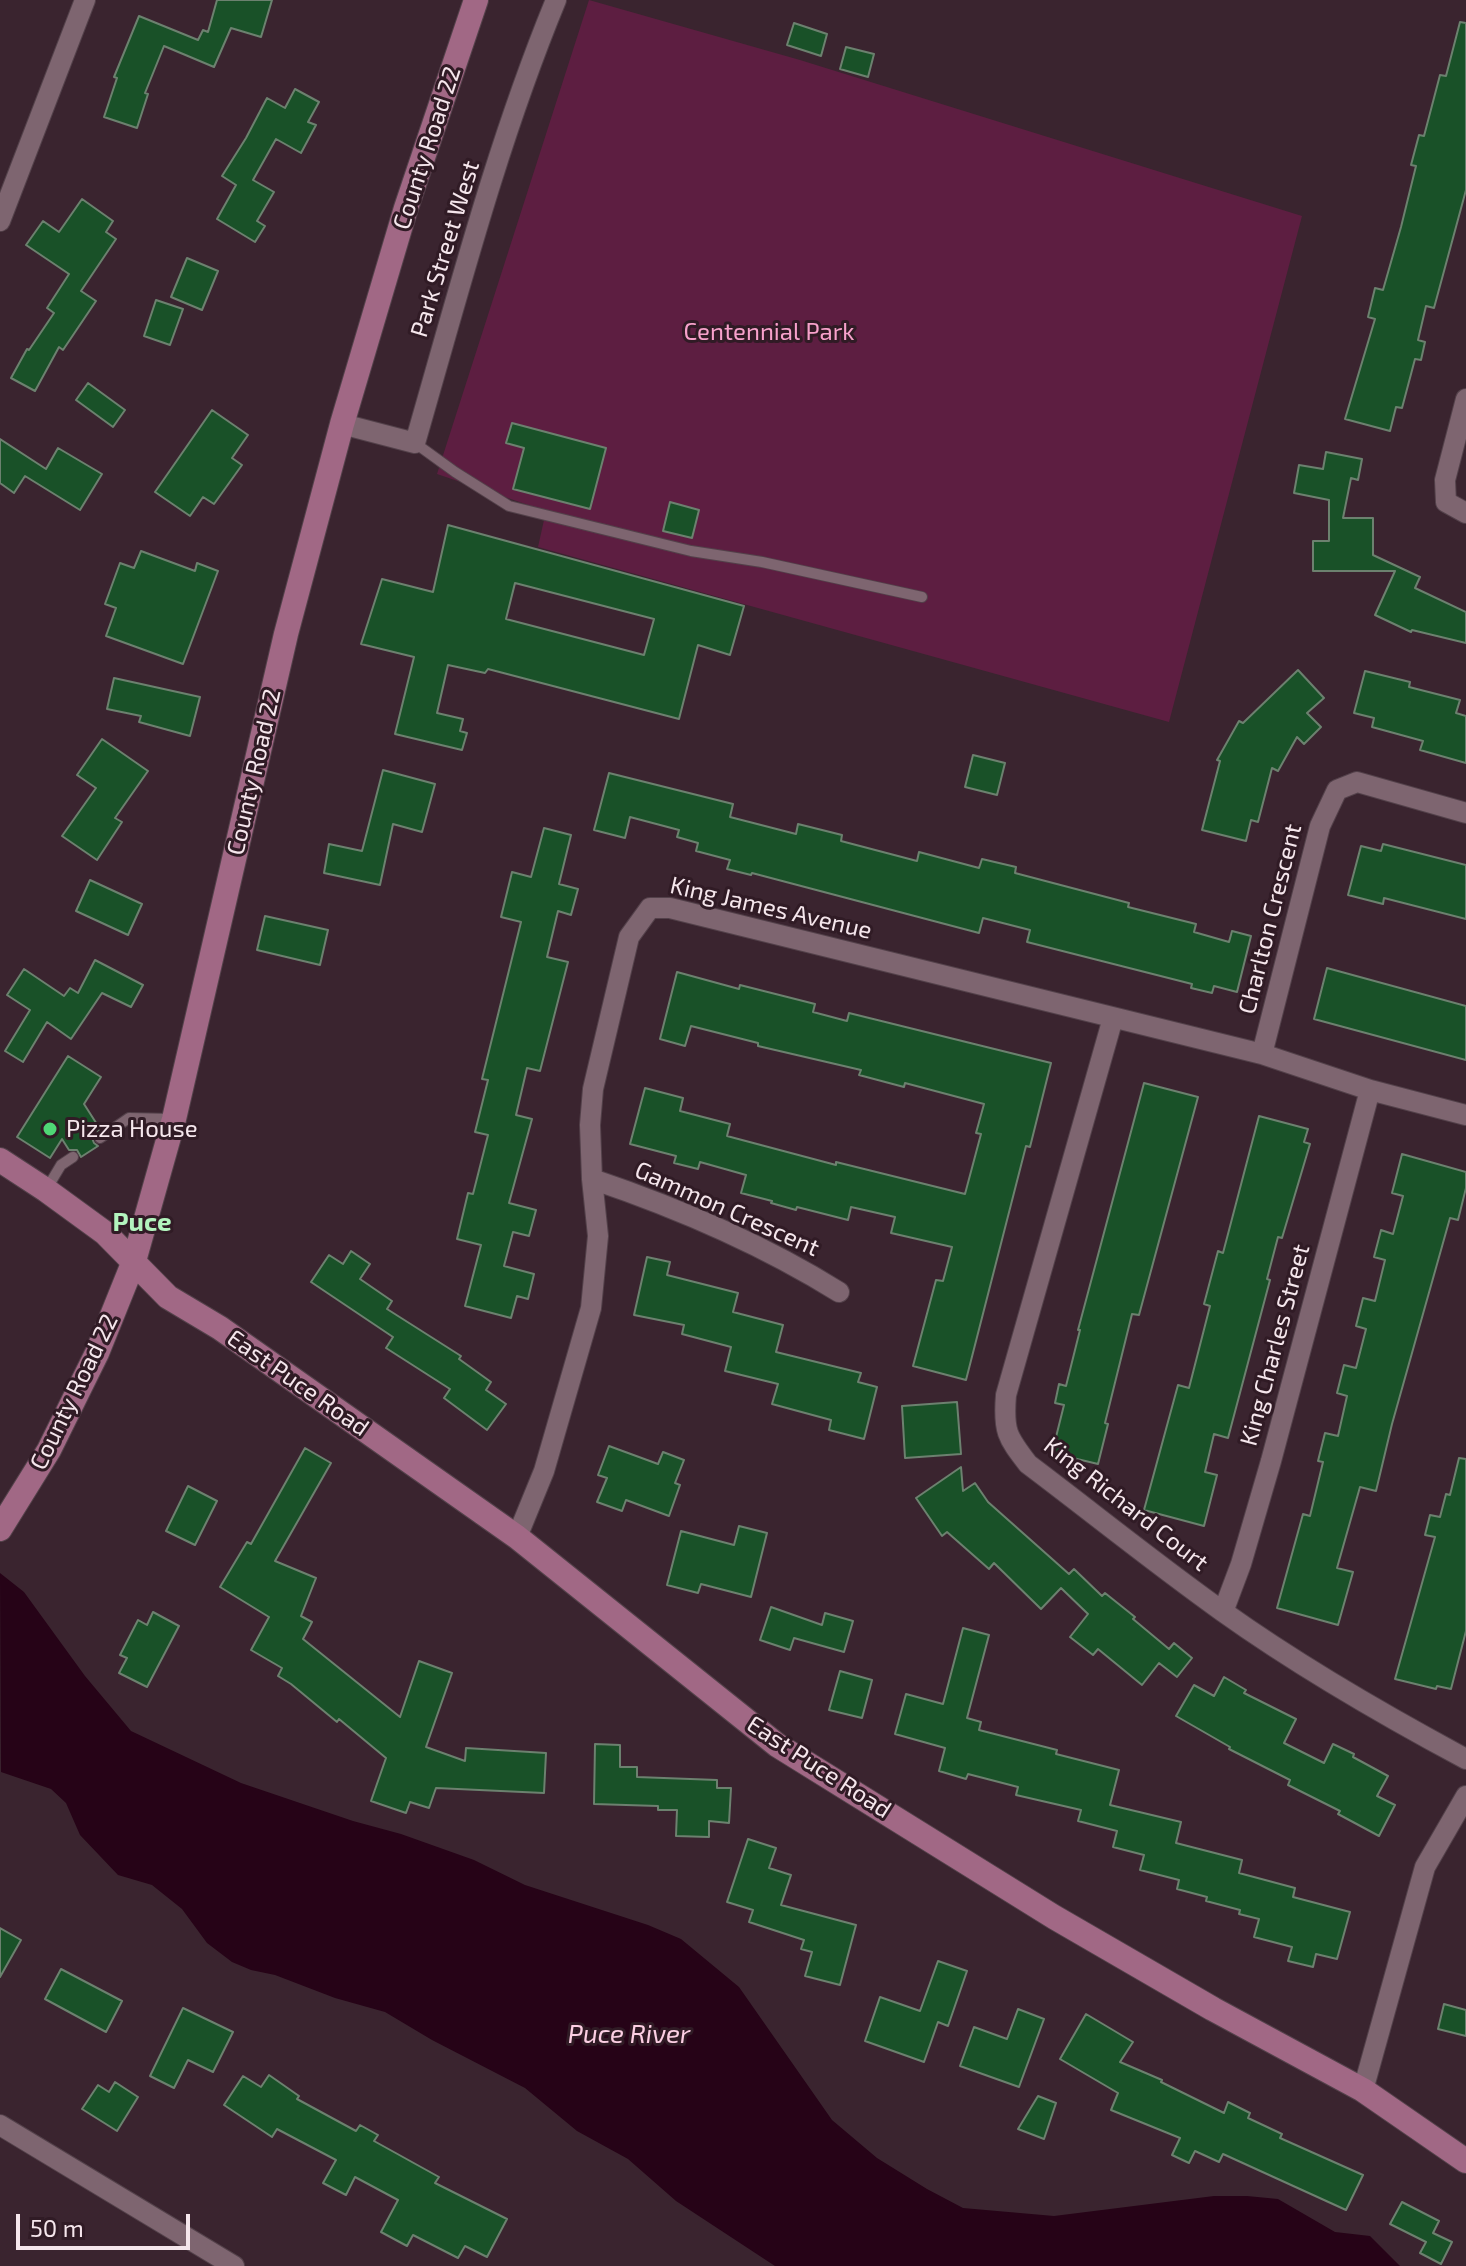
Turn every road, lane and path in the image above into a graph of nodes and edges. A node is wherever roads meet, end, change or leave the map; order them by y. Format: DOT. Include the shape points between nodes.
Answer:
graph roads {
  1 [pos="85,0"];
  2 [pos="476,0"];
  3 [pos="556,0"];
  4 [pos="0,221"];
  5 [pos="1466,399"];
  6 [pos="342,424"];
  7 [pos="415,443"];
  8 [pos="1466,513"];
  9 [pos="922,597"];
  10 [pos="1466,813"];
  11 [pos="1113,1018"];
  12 [pos="1262,1054"];
  13 [pos="1370,1090"];
  14 [pos="1466,1115"];
  15 [pos="174,1119"];
  16 [pos="100,1138"];
  17 [pos="73,1157"];
  18 [pos="0,1160"];
  19 [pos="592,1179"];
  20 [pos="46,1190"];
  21 [pos="134,1261"];
  22 [pos="839,1292"];
  23 [pos="0,1529"];
  24 [pos="517,1537"];
  25 [pos="1223,1612"];
  26 [pos="1466,1759"];
  27 [pos="1466,1796"];
  28 [pos="1363,2090"];
  29 [pos="0,2125"];
  30 [pos="1466,2161"];
  31 [pos="234,2266"];
  1 -- 4 [label="street"];
  2 -- 6 [label="main road, County Road 22" via="425,147"];
  3 -- 7 [label="street, Park Street West" via="488,190"];
  5 -- 8 [label="street" via="1445,480 1446,502"];
  6 -- 7 [label="street"];
  6 -- 15 [label="main road, County Road 22" via="286,634"];
  7 -- 9 [label="lane" via="509,506 691,551"];
  10 -- 12 [label="street, Charlton Crescent" via="1357,782 1337,790 1320,826"];
  11 -- 12 [label="street, King James Avenue"];
  11 -- 19 [label="street, King James Avenue" via="670,908 650,908 629,937 593,1089"];
  11 -- 25 [label="street, King Richard Court" via="1006,1395 1008,1439 1028,1464"];
  12 -- 13 [label="street, King James Avenue"];
  13 -- 14 [label="street, King James Avenue"];
  13 -- 25 [label="street, King Charles Street" via="1271,1461"];
  15 -- 16 [label="lane" via="129,1118"];
  15 -- 21 [label="main road, County Road 22"];
  17 -- 20 [label="lane" via="61,1165"];
  18 -- 20 [label="main road, East Puce Road"];
  19 -- 22 [label="street, Gammon Crescent" via="679,1210"];
  19 -- 24 [label="street, King James Avenue" via="598,1236 591,1308 544,1471"];
  20 -- 21 [label="main road, East Puce Road"];
  21 -- 23 [label="main road, County Road 22" via="49,1450"];
  21 -- 24 [label="main road, East Puce Road" via="168,1297"];
  24 -- 28 [label="main road, East Puce Road" via="777,1745 1067,1925"];
  25 -- 26 [label="street, King Richard Court"];
  27 -- 28 [label="street" via="1425,1867"];
  28 -- 30 [label="main road, East Puce Road"];
  29 -- 31 [label="street"];
}
